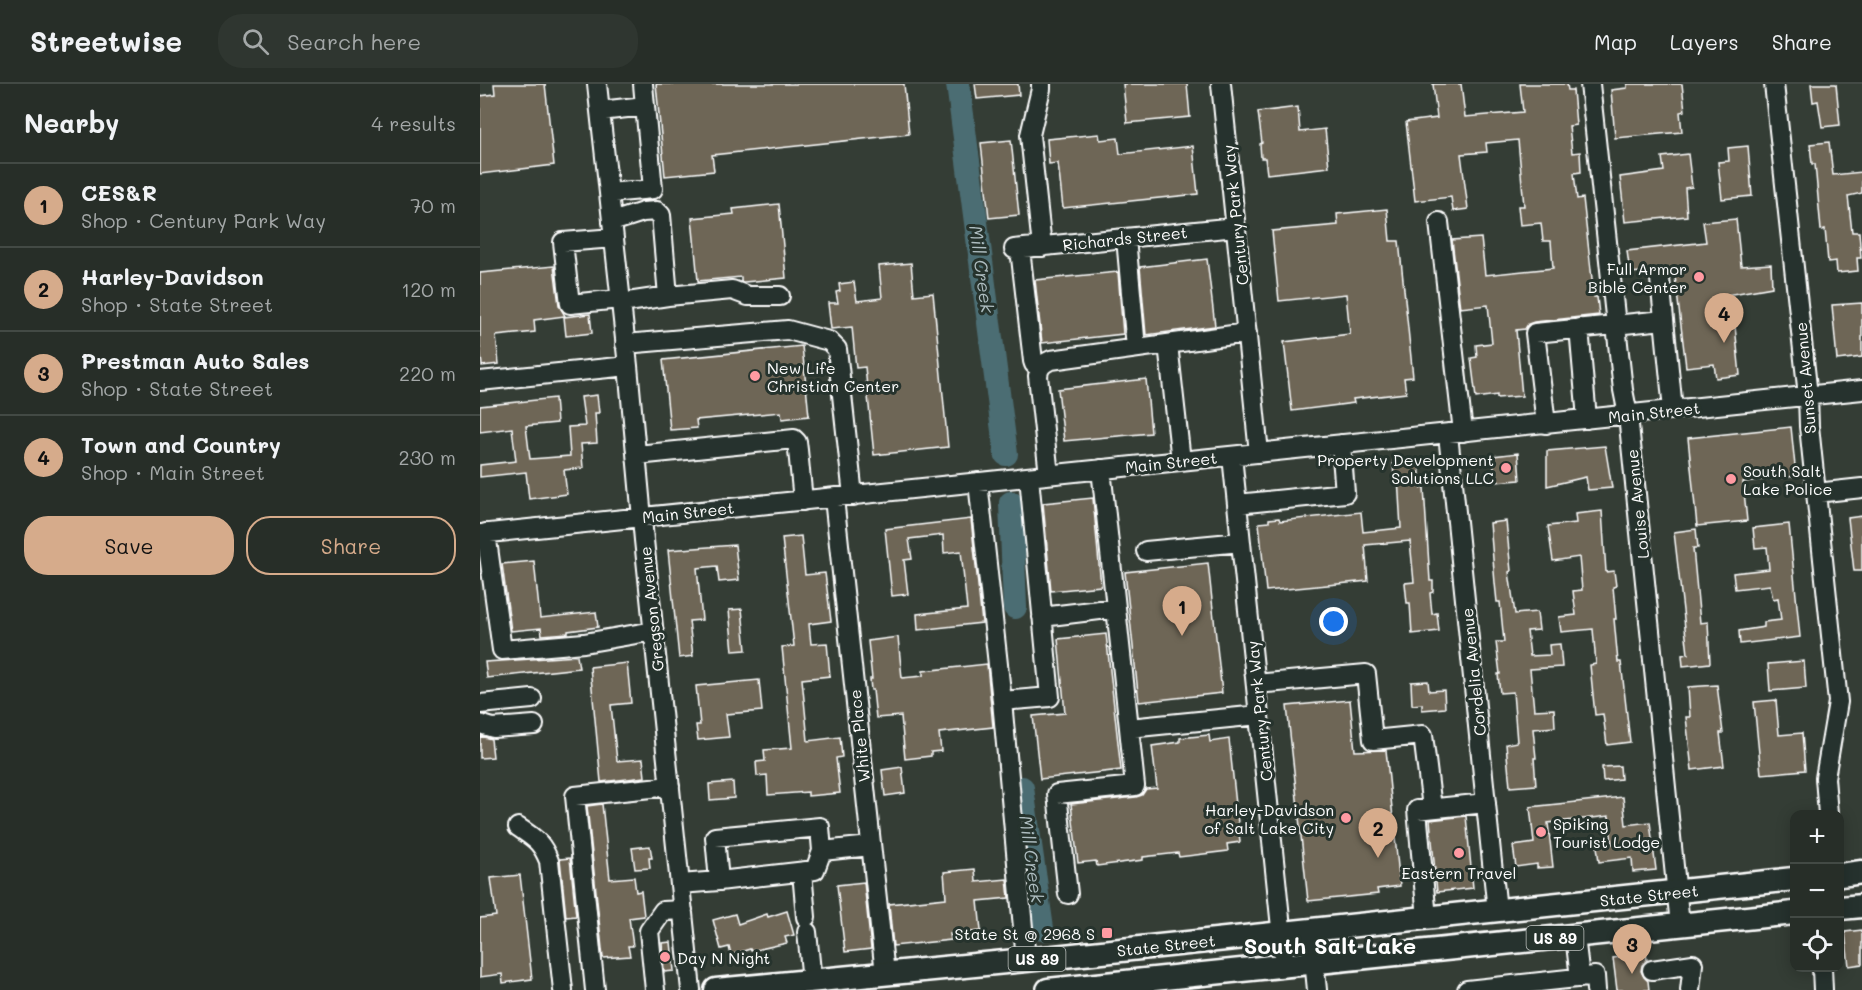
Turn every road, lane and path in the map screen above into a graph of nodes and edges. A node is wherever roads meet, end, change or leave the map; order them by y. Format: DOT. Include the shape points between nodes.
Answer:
graph roads {
  1 [pos="597,84"];
  2 [pos="643,84"];
  3 [pos="1041,84"];
  4 [pos="1221,84"];
  5 [pos="1590,84"];
  6 [pos="1774,84"];
  7 [pos="645,106"];
  8 [pos="600,111"];
  9 [pos="609,193"];
  10 [pos="1439,222"];
  11 [pos="1236,227"];
  12 [pos="613,230"];
  13 [pos="1126,238"];
  14 [pos="1042,247"];
  15 [pos="1660,279"];
  16 [pos="668,296"];
  17 [pos="780,296"];
  18 [pos="621,301"];
  19 [pos="1664,320"];
  20 [pos="1616,325"];
  21 [pos="1579,328"];
  22 [pos="1247,333"];
  23 [pos="626,344"];
  24 [pos="1168,344"];
  25 [pos="1136,348"];
  26 [pos="628,366"];
  27 [pos="1039,369"];
  28 [pos="480,381"];
  29 [pos="1862,390"];
  30 [pos="1808,396"];
  31 [pos="1673,410"];
  32 [pos="1628,415"];
  33 [pos="1587,419"];
  34 [pos="1546,424"];
  35 [pos="1455,433"];
  36 [pos="1341,444"];
  37 [pos="1259,453"];
  38 [pos="637,455"];
  39 [pos="1232,456"];
  40 [pos="1181,461"];
  41 [pos="1101,469"];
  42 [pos="1049,475"];
  43 [pos="1029,477"];
  44 [pos="978,482"];
  45 [pos="1862,488"];
  46 [pos="1816,493"];
  47 [pos="853,496"];
  48 [pos="834,498"];
  49 [pos="803,501"];
  50 [pos="1237,504"];
  51 [pos="643,517"];
  52 [pos="483,533"];
  53 [pos="1241,542"];
  54 [pos="1146,551"];
  55 [pos="1116,608"];
  56 [pos="1042,617"];
  57 [pos="654,631"];
  58 [pos="1256,684"];
  59 [pos="531,699"];
  60 [pos="1002,701"];
  61 [pos="480,704"];
  62 [pos="1259,715"];
  63 [pos="480,724"];
  64 [pos="534,725"];
  65 [pos="1129,728"];
  66 [pos="670,786"];
  67 [pos="1486,803"];
  68 [pos="1432,808"];
  69 [pos="1828,810"];
  70 [pos="518,827"];
  71 [pos="871,846"];
  72 [pos="822,851"];
  73 [pos="802,872"];
  74 [pos="1862,872"];
  75 [pos="1844,874"];
  76 [pos="1790,879"];
  77 [pos="719,880"];
  78 [pos="680,884"];
  79 [pos="1677,892"];
  80 [pos="1068,894"];
  81 [pos="1862,906"];
  82 [pos="1844,908"];
  83 [pos="683,910"];
  84 [pos="1497,911"];
  85 [pos="1790,913"];
  86 [pos="1427,918"];
  87 [pos="1680,925"];
  88 [pos="1311,930"];
  89 [pos="1282,933"];
  90 [pos="1575,936"];
  91 [pos="1026,960"];
  92 [pos="1315,963"];
  93 [pos="1285,966"];
  94 [pos="1652,970"];
  95 [pos="1822,972"];
  96 [pos="885,974"];
  97 [pos="1580,978"];
  98 [pos="812,981"];
  99 [pos="1141,985"];
  100 [pos="563,990"];
  101 [pos="595,990"];
  102 [pos="655,990"];
  103 [pos="691,990"];
  104 [pos="716,990"];
  105 [pos="1048,990"];
  106 [pos="1317,990"];
  107 [pos="1467,990"];
  108 [pos="1596,990"];
  109 [pos="1690,990"];
  110 [pos="1823,990"];
  1 -- 8 [label="street, Gregson Avenue"];
  2 -- 7 [label="street"];
  3 -- 14 [label="street" via="1030,135"];
  4 -- 11 [label="street, Century Park Way"];
  5 -- 20 [label="street, Louise Avenue"];
  6 -- 30 [label="street, Sunset Avenue"];
  7 -- 8 [label="street"];
  7 -- 9 [label="street" via="653,189"];
  8 -- 9 [label="street, Gregson Avenue"];
  9 -- 12 [label="street, Gregson Avenue"];
  10 -- 35 [label="street, Cordelia Avenue"];
  11 -- 13 [label="street, Richards Street"];
  11 -- 22 [label="street, Century Park Way"];
  12 -- 16 [label="street" via="644,212 660,213"];
  12 -- 18 [label="street, Gregson Avenue"];
  12 -- 18 [label="street" via="563,242 570,304"];
  13 -- 14 [label="street, Richards Street"];
  13 -- 25 [label="street"];
  14 -- 27 [label="street, Richards Street" via="1017,249 1033,361"];
  15 -- 19 [label="street"];
  16 -- 17 [label="street" via="732,290 748,296"];
  16 -- 18 [label="street"];
  18 -- 23 [label="street, Gregson Avenue"];
  19 -- 20 [label="street"];
  19 -- 31 [label="street"];
  20 -- 21 [label="street"];
  20 -- 32 [label="street, Louise Avenue"];
  21 -- 33 [label="street"];
  21 -- 34 [label="street" via="1535,333"];
  22 -- 24 [label="street"];
  22 -- 37 [label="street, Century Park Way"];
  23 -- 26 [label="street, Gregson Avenue"];
  23 -- 47 [label="street" via="788,330 829,341 837,349"];
  24 -- 25 [label="street"];
  24 -- 40 [label="street"];
  25 -- 27 [label="street" via="1051,360"];
  26 -- 28 [label="street"];
  26 -- 38 [label="street, Gregson Avenue"];
  27 -- 42 [label="street"];
  29 -- 30 [label="street, Main Street"];
  30 -- 31 [label="street, Main Street"];
  30 -- 46 [label="street, Sunset Avenue"];
  31 -- 32 [label="street, Main Street"];
  32 -- 33 [label="street, Main Street"];
  32 -- 79 [label="street, Louise Avenue"];
  33 -- 34 [label="street, Main Street"];
  34 -- 35 [label="street, Main Street"];
  35 -- 36 [label="street, Main Street"];
  35 -- 67 [label="street, Cordelia Avenue"];
  36 -- 37 [label="street, Main Street"];
  36 -- 50 [label="street" via="1345,493"];
  37 -- 39 [label="street, Main Street"];
  38 -- 49 [label="street" via="794,439"];
  38 -- 51 [label="street, Gregson Avenue"];
  39 -- 40 [label="street, Main Street"];
  39 -- 50 [label="street, Century Park Way"];
  40 -- 41 [label="street, Main Street"];
  41 -- 42 [label="street, Main Street"];
  41 -- 55 [label="street"];
  42 -- 43 [label="street, Main Street"];
  43 -- 44 [label="street, Main Street"];
  43 -- 56 [label="street"];
  44 -- 47 [label="street, Main Street"];
  44 -- 60 [label="street"];
  45 -- 46 [label="street"];
  46 -- 69 [label="street, Sunset Avenue" via="1838,702 1825,778"];
  47 -- 48 [label="street, Main Street"];
  48 -- 49 [label="street, Main Street"];
  48 -- 71 [label="street, White Place"];
  49 -- 51 [label="street, Main Street"];
  50 -- 53 [label="street, Century Park Way"];
  51 -- 52 [label="street, Main Street"];
  51 -- 57 [label="street, Gregson Avenue"];
  52 -- 57 [label="street" via="502,650 584,643"];
  53 -- 54 [label="street"];
  53 -- 58 [label="street, Century Park Way"];
  55 -- 56 [label="street"];
  55 -- 65 [label="street"];
  56 -- 60 [label="street" via="1050,697"];
  57 -- 66 [label="street, Gregson Avenue"];
  58 -- 62 [label="street, Century Park Way"];
  58 -- 68 [label="street" via="1366,674 1373,740 1423,735"];
  59 -- 61 [label="street"];
  60 -- 91 [label="street"];
  62 -- 65 [label="street"];
  62 -- 89 [label="street, Century Park Way"];
  63 -- 64 [label="street" via="493,728"];
  65 -- 80 [label="street" via="1135,786 1057,794"];
  66 -- 78 [label="street, Gregson Avenue"];
  66 -- 101 [label="street" via="575,796"];
  67 -- 68 [label="street"];
  67 -- 84 [label="street, Cordelia Avenue"];
  68 -- 86 [label="street" via="1417,810"];
  70 -- 100 [label="street" via="543,847 549,861"];
  71 -- 72 [label="street"];
  71 -- 96 [label="street, White Place"];
  72 -- 73 [label="street" via="814,870"];
  72 -- 77 [label="street" via="820,827 715,837"];
  73 -- 77 [label="street"];
  73 -- 98 [label="street"];
  74 -- 75 [label="main road"];
  76 -- 79 [label="main road, State Street / US 89"];
  77 -- 78 [label="street"];
  78 -- 83 [label="street, Gregson Avenue"];
  79 -- 84 [label="main road, State Street / US 89"];
  79 -- 87 [label="street, Louise Avenue"];
  81 -- 82 [label="main road"];
  83 -- 102 [label="street" via="663,911 649,931"];
  83 -- 103 [label="street, Gregson Avenue"];
  84 -- 86 [label="main road, State Street / US 89"];
  85 -- 87 [label="main road, State Street / US 89"];
  86 -- 88 [label="main road, State Street / US 89"];
  87 -- 90 [label="main road, State Street / US 89"];
  88 -- 89 [label="main road, State Street / US 89"];
  88 -- 92 [label="street"];
  89 -- 91 [label="main road, State Street / US 89"];
  89 -- 93 [label="street, Century Park Way"];
  90 -- 92 [label="main road, State Street / US 89"];
  90 -- 97 [label="street"];
  91 -- 96 [label="main road, State Street / US 89"];
  92 -- 93 [label="main road, State Street / US 89"];
  92 -- 106 [label="street"];
  93 -- 99 [label="main road, State Street / US 89"];
  94 -- 109 [label="street" via="1693,964"];
  95 -- 110 [label="street"];
  96 -- 98 [label="main road, State Street / US 89"];
  97 -- 107 [label="street"];
  97 -- 108 [label="street" via="1595,976"];
  98 -- 104 [label="main road, State Street / US 89"];
  99 -- 105 [label="main road, State Street / US 89"];
}
